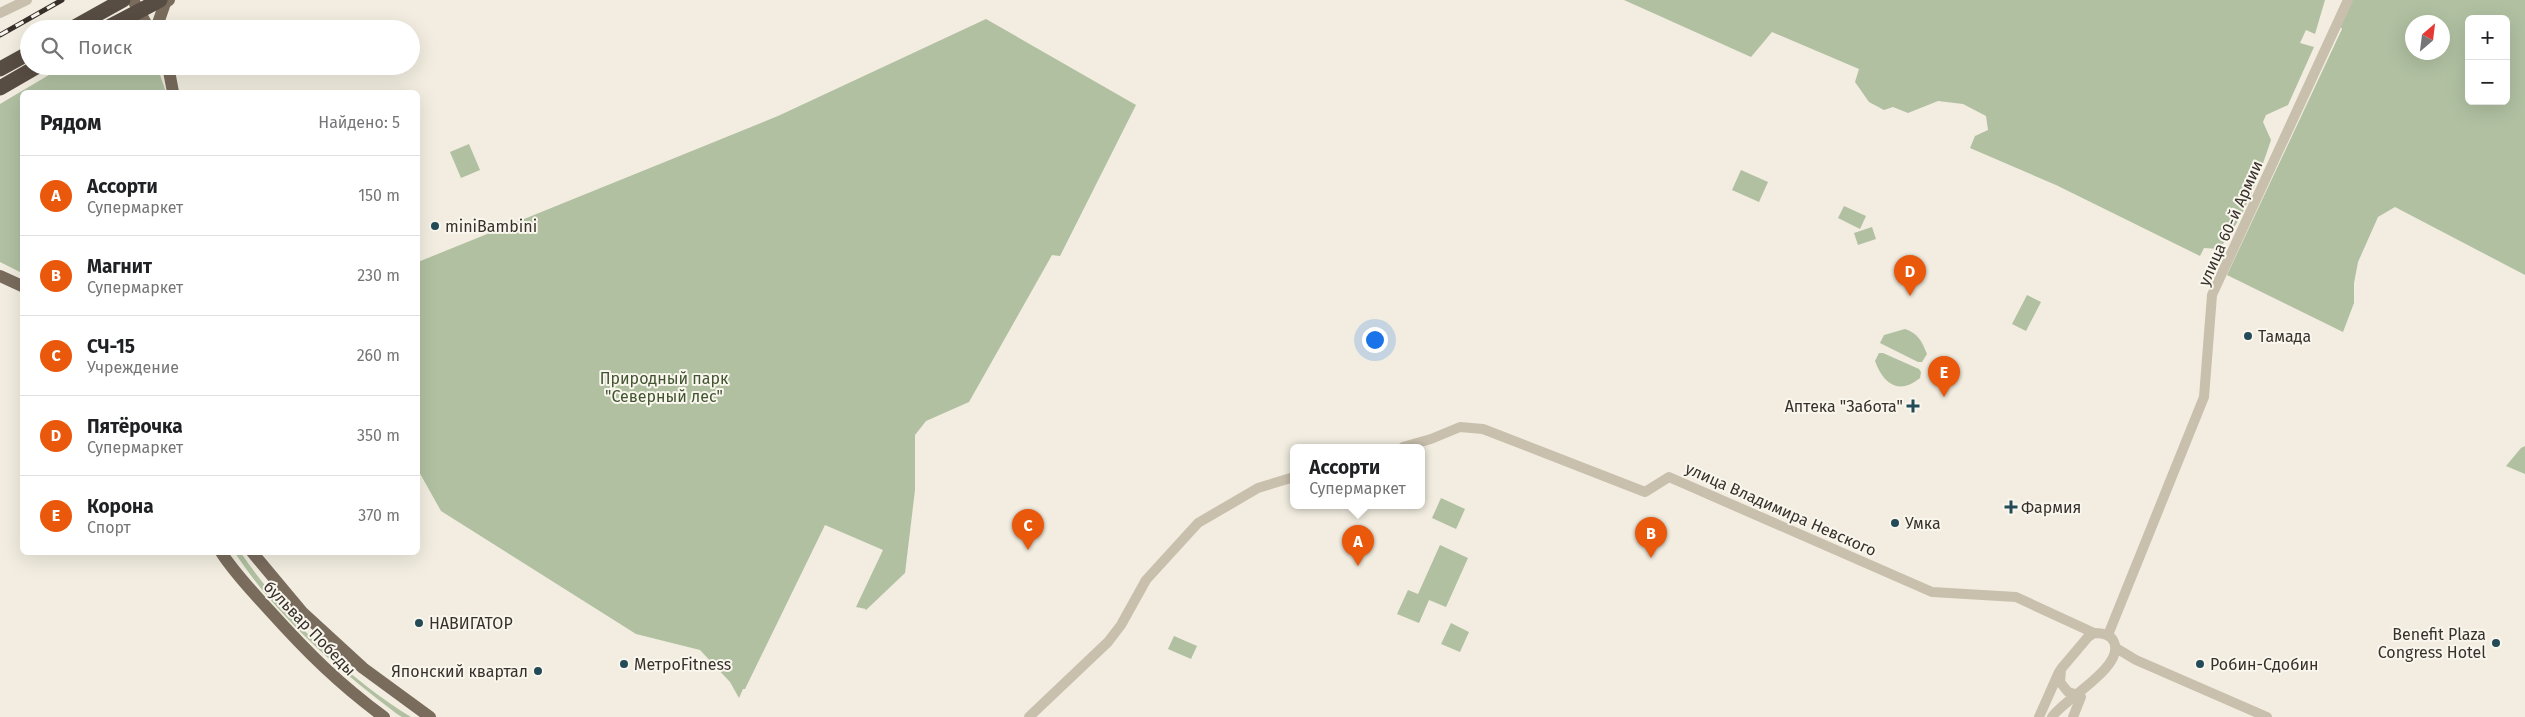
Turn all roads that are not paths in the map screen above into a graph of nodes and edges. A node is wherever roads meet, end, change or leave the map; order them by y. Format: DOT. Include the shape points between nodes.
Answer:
graph roads {
  1 [pos="27,0"];
  2 [pos="122,0"];
  3 [pos="160,0"];
  4 [pos="169,0"];
  5 [pos="2348,0"];
  6 [pos="136,6"];
  7 [pos="0,13"];
  8 [pos="88,20"];
  9 [pos="117,20"];
  10 [pos="144,20"];
  11 [pos="159,20"];
  12 [pos="20,58"];
  13 [pos="0,69"];
  14 [pos="22,75"];
  15 [pos="170,75"];
  16 [pos="0,88"];
  17 [pos="173,90"];
  18 [pos="0,276"];
  19 [pos="20,285"];
  20 [pos="1415,444"];
  21 [pos="1290,479"];
  22 [pos="223,555"];
  23 [pos="255,555"];
  24 [pos="2094,633"];
  25 [pos="2108,636"];
  26 [pos="2116,648"];
  27 [pos="2061,669"];
  28 [pos="2078,696"];
  29 [pos="384,717"];
  30 [pos="430,717"];
  31 [pos="1029,717"];
  32 [pos="2039,717"];
  33 [pos="2052,717"];
  34 [pos="2073,717"];
  35 [pos="2267,717"];
  1 -- 7 [label="street"];
  2 -- 8 [label="highway"];
  3 -- 6 [label="highway"];
  4 -- 11 [label="main road"];
  5 -- 25 [label="street, улица 60-й Армии" via="2212,295 2204,397"];
  6 -- 9 [label="highway"];
  6 -- 10 [label="main road"];
  12 -- 13 [label="highway"];
  14 -- 16 [label="highway"];
  15 -- 17 [label="main road"];
  18 -- 19 [label="main road"];
  20 -- 24 [label="street, улица Владимира Невского" via="1460,427 1483,429 1645,492 1670,477 1932,592 2016,597"];
  21 -- 31 [label="street" via="1258,488 1198,523 1146,580 1108,642"];
  22 -- 29 [label="main road, бульвар Победы" via="307,652 347,690"];
  23 -- 30 [label="main road, бульвар Победы" via="303,613 343,650"];
  24 -- 25 [label="street, улица Владимира Невского"];
  24 -- 27 [label="street"];
  25 -- 26 [label="street" via="2114,640"];
  26 -- 28 [label="street" via="2110,663"];
  26 -- 35 [label="street" via="2136,660"];
  27 -- 28 [label="street" via="2063,688"];
  27 -- 32 [label="street"];
  28 -- 33 [label="street" via="2058,708"];
  28 -- 34 [label="street"];
}
